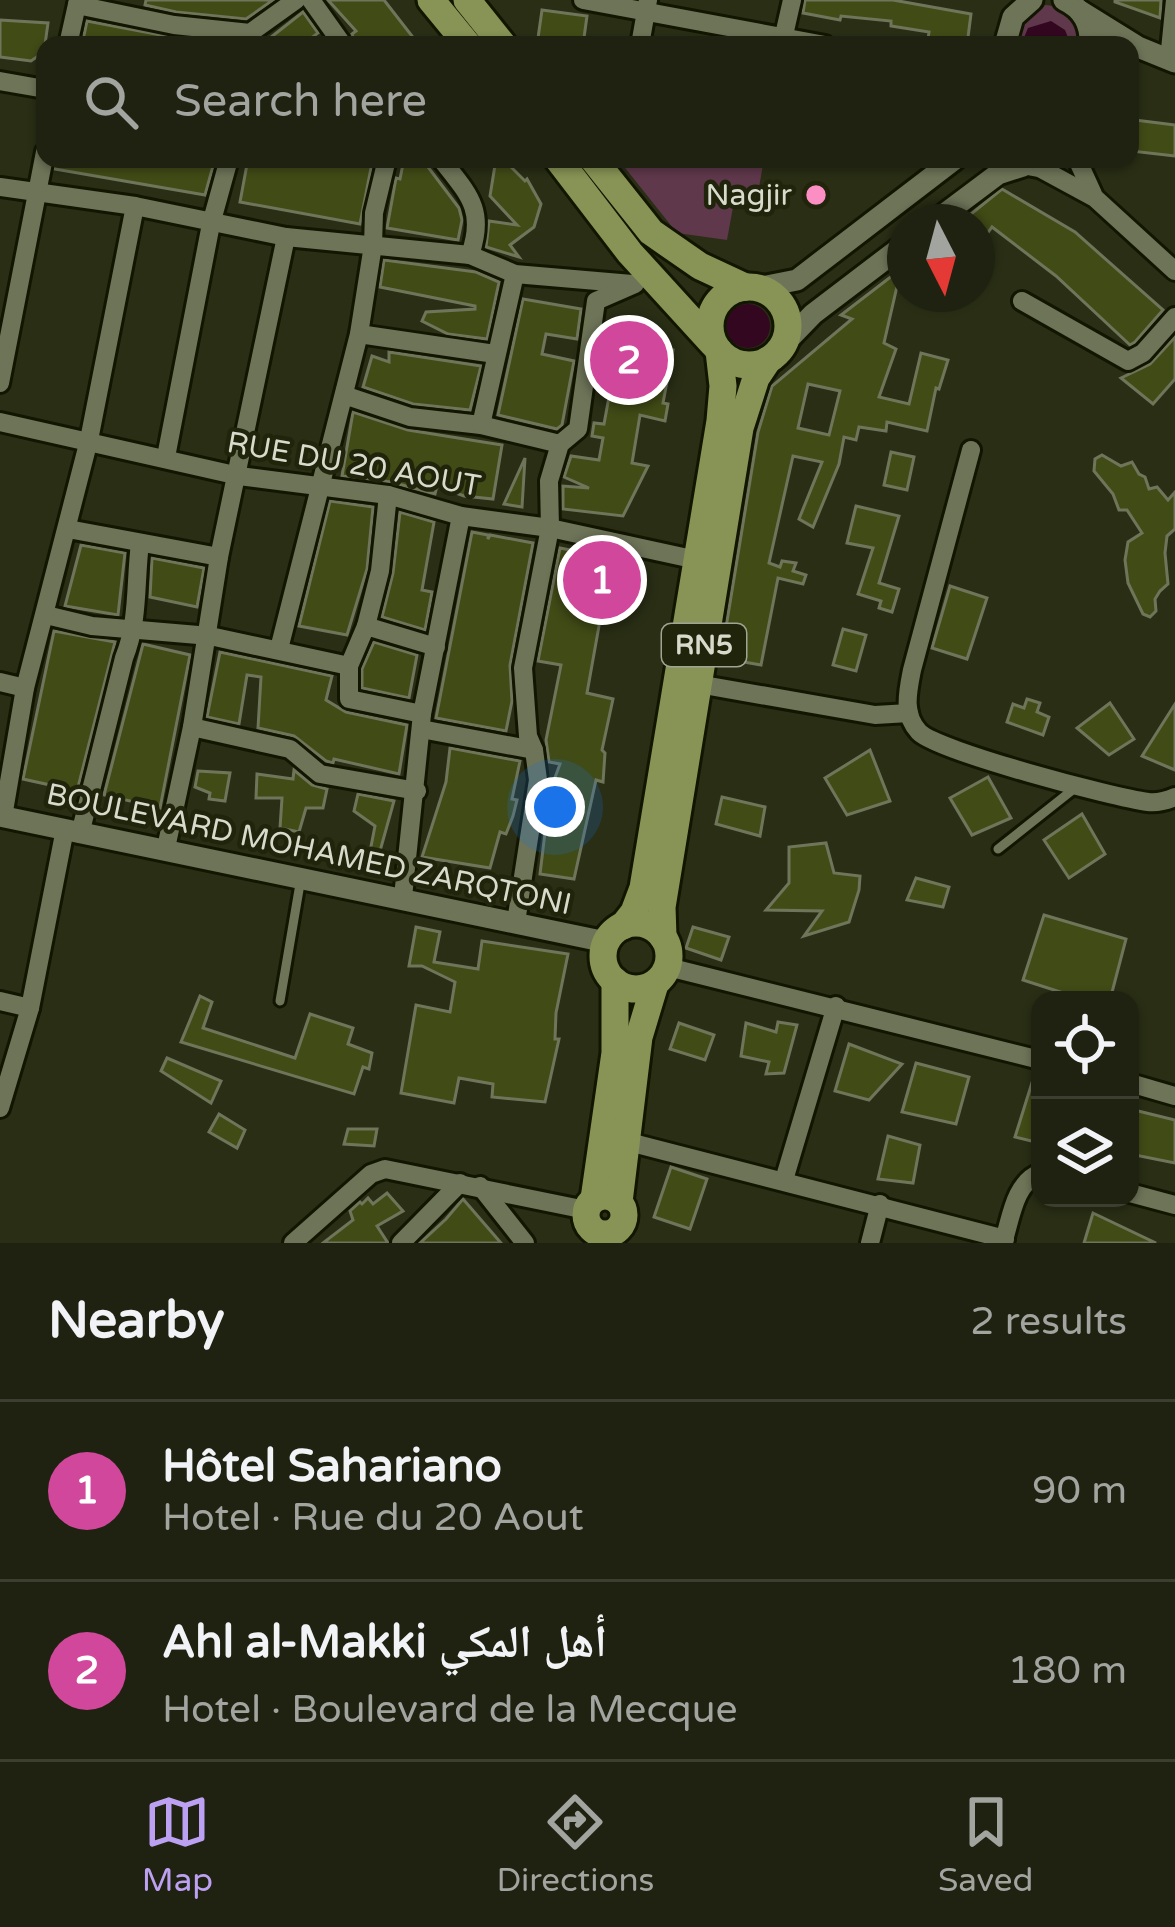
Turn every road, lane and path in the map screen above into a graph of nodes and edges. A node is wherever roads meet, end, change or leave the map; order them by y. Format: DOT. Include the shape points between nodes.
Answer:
graph roads {
  1 [pos="296,0"];
  2 [pos="311,0"];
  3 [pos="430,0"];
  4 [pos="466,0"];
  5 [pos="584,0"];
  6 [pos="792,0"];
  7 [pos="1175,0"];
  8 [pos="1028,1"];
  9 [pos="78,3"];
  10 [pos="1071,3"];
  11 [pos="647,7"];
  12 [pos="784,35"];
  13 [pos="70,36"];
  14 [pos="234,36"];
  15 [pos="254,36"];
  16 [pos="337,36"];
  17 [pos="460,36"];
  18 [pos="495,36"];
  19 [pos="788,36"];
  20 [pos="1008,36"];
  21 [pos="1089,36"];
  22 [pos="1117,36"];
  23 [pos="1139,50"];
  24 [pos="1172,61"];
  25 [pos="0,81"];
  26 [pos="36,87"];
  27 [pos="41,168"];
  28 [pos="227,168"];
  29 [pos="385,168"];
  30 [pos="447,168"];
  31 [pos="565,168"];
  32 [pos="600,168"];
  33 [pos="943,168"];
  34 [pos="1014,168"];
  35 [pos="1041,168"];
  36 [pos="1081,168"];
  37 [pos="0,187"];
  38 [pos="36,192"];
  39 [pos="1095,198"];
  40 [pos="958,204"];
  41 [pos="135,206"];
  42 [pos="211,224"];
  43 [pos="286,237"];
  44 [pos="373,245"];
  45 [pos="470,255"];
  46 [pos="887,258"];
  47 [pos="1175,271"];
  48 [pos="515,274"];
  49 [pos="648,284"];
  50 [pos="750,288"];
  51 [pos="1022,301"];
  52 [pos="1175,317"];
  53 [pos="359,334"];
  54 [pos="716,348"];
  55 [pos="776,352"];
  56 [pos="494,354"];
  57 [pos="0,383"];
  58 [pos="344,395"];
  59 [pos="0,422"];
  60 [pos="481,425"];
  61 [pos="88,440"];
  62 [pos="560,444"];
  63 [pos="971,450"];
  64 [pos="166,457"];
  65 [pos="239,476"];
  66 [pos="320,486"];
  67 [pos="388,495"];
  68 [pos="460,516"];
  69 [pos="550,528"];
  70 [pos="68,529"];
  71 [pos="140,543"];
  72 [pos="220,557"];
  73 [pos="698,560"];
  74 [pos="46,615"];
  75 [pos="366,626"];
  76 [pos="135,631"];
  77 [pos="210,636"];
  78 [pos="436,647"];
  79 [pos="279,649"];
  80 [pos="350,666"];
  81 [pos="0,682"];
  82 [pos="698,684"];
  83 [pos="26,688"];
  84 [pos="909,713"];
  85 [pos="421,722"];
  86 [pos="193,727"];
  87 [pos="534,750"];
  88 [pos="1079,785"];
  89 [pos="417,790"];
  90 [pos="1170,802"];
  91 [pos="2,816"];
  92 [pos="73,831"];
  93 [pos="166,848"];
  94 [pos="998,849"];
  95 [pos="301,878"];
  96 [pos="403,897"];
  97 [pos="516,922"];
  98 [pos="615,934"];
  99 [pos="662,937"];
  100 [pos="661,975"];
  101 [pos="615,981"];
  102 [pos="0,1001"];
  103 [pos="280,1001"];
  104 [pos="836,1006"];
  105 [pos="30,1008"];
  106 [pos="1031,1058"];
  107 [pos="1139,1086"];
  108 [pos="1175,1096"];
  109 [pos="0,1108"];
  110 [pos="625,1141"];
  111 [pos="1031,1176"];
  112 [pos="784,1180"];
  113 [pos="470,1185"];
  114 [pos="1139,1195"];
  115 [pos="880,1204"];
  116 [pos="1175,1205"];
  117 [pos="605,1222"];
  118 [pos="1004,1241"];
  119 [pos="292,1243"];
  120 [pos="401,1243"];
  121 [pos="525,1243"];
  122 [pos="870,1243"];
  1 -- 15 [label="street"];
  2 -- 16 [label="street"];
  3 -- 17 [label="main road"];
  4 -- 18 [label="main road"];
  5 -- 11 [label="street"];
  6 -- 12 [label="street"];
  7 -- 24 [label="street"];
  8 -- 20 [label="street"];
  9 -- 13 [label="street"];
  9 -- 14 [label="street"];
  10 -- 21 [label="street"];
  10 -- 22 [label="street"];
  11 -- 12 [label="street"];
  12 -- 19 [label="street"];
  23 -- 24 [label="street"];
  25 -- 26 [label="street"];
  27 -- 38 [label="street"];
  28 -- 42 [label="street"];
  29 -- 44 [label="street"];
  30 -- 45 [label="street" via="475,207"];
  31 -- 49 [label="main road"];
  32 -- 50 [label="main road" via="651,232"];
  33 -- 50 [label="street" via="797,280"];
  34 -- 40 [label="street"];
  35 -- 39 [label="street"];
  36 -- 39 [label="street"];
  37 -- 38 [label="street"];
  38 -- 41 [label="street"];
  38 -- 57 [label="street"];
  39 -- 47 [label="street"];
  41 -- 42 [label="street"];
  41 -- 61 [label="street"];
  42 -- 43 [label="street"];
  42 -- 64 [label="street"];
  43 -- 44 [label="street"];
  43 -- 65 [label="street"];
  44 -- 45 [label="street"];
  44 -- 53 [label="street"];
  45 -- 48 [label="street"];
  46 -- 55 [label="street"];
  48 -- 49 [label="street"];
  48 -- 56 [label="street"];
  49 -- 54 [label="main road"];
  49 -- 62 [label="street" via="596,302 578,429"];
  50 -- 54 [label="main road, RN5" via="714,308"];
  50 -- 55 [label="main road" via="782,305 788,325"];
  51 -- 52 [label="street" via="1128,361"];
  53 -- 56 [label="street"];
  53 -- 58 [label="street"];
  54 -- 55 [label="main road" via="737,363 758,364"];
  54 -- 73 [label="main road, RN5" via="723,404"];
  55 -- 82 [label="main road, RN5" via="756,378 740,428"];
  56 -- 60 [label="street"];
  58 -- 60 [label="street" via="410,417"];
  58 -- 66 [label="street"];
  59 -- 61 [label="street, RUE DU 20 AOUT"];
  60 -- 62 [label="street"];
  61 -- 64 [label="street, RUE DU 20 AOUT"];
  61 -- 70 [label="street"];
  62 -- 69 [label="street" via="549,481"];
  63 -- 84 [label="street" via="912,670"];
  64 -- 65 [label="street, RUE DU 20 AOUT"];
  65 -- 66 [label="street, RUE DU 20 AOUT"];
  65 -- 72 [label="street"];
  66 -- 67 [label="street, RUE DU 20 AOUT"];
  66 -- 79 [label="street"];
  67 -- 68 [label="street, RUE DU 20 AOUT"];
  67 -- 75 [label="street"];
  68 -- 69 [label="street, RUE DU 20 AOUT"];
  68 -- 78 [label="street"];
  69 -- 73 [label="street, RUE DU 20 AOUT"];
  69 -- 87 [label="street" via="523,668"];
  70 -- 71 [label="street"];
  70 -- 74 [label="street"];
  71 -- 72 [label="street"];
  71 -- 76 [label="street"];
  72 -- 77 [label="street"];
  73 -- 98 [label="main road, RN5" via="643,888"];
  74 -- 76 [label="street"];
  74 -- 83 [label="street"];
  75 -- 78 [label="street"];
  75 -- 80 [label="street"];
  76 -- 77 [label="street"];
  76 -- 92 [label="street"];
  77 -- 79 [label="street"];
  77 -- 86 [label="street"];
  78 -- 85 [label="street"];
  79 -- 80 [label="street"];
  80 -- 85 [label="street" via="349,699"];
  81 -- 83 [label="street"];
  82 -- 84 [label="street" via="875,715"];
  82 -- 99 [label="main road, RN5"];
  83 -- 91 [label="street"];
  84 -- 88 [label="street" via="937,743"];
  85 -- 87 [label="street"];
  85 -- 89 [label="street"];
  86 -- 89 [label="street" via="290,749 320,774"];
  86 -- 93 [label="street"];
  87 -- 97 [label="street" via="538,780"];
  88 -- 90 [label="street"];
  88 -- 94 [label="lane"];
  89 -- 96 [label="street"];
  91 -- 92 [label="street, BOULEVARD MOHAMED ZARQTONI"];
  92 -- 93 [label="street, BOULEVARD MOHAMED ZARQTONI"];
  92 -- 105 [label="street"];
  93 -- 95 [label="street, BOULEVARD MOHAMED ZARQTONI"];
  95 -- 96 [label="street, BOULEVARD MOHAMED ZARQTONI"];
  95 -- 103 [label="lane"];
  96 -- 97 [label="street, BOULEVARD MOHAMED ZARQTONI"];
  97 -- 98 [label="street, BOULEVARD MOHAMED ZARQTONI"];
  98 -- 99 [label="main road" via="644,925"];
  98 -- 101 [label="main road" via="604,963"];
  99 -- 100 [label="main road, RN5" via="668,946"];
  100 -- 101 [label="main road" via="634,989"];
  100 -- 104 [label="street"];
  100 -- 110 [label="main road, RN5" via="639,1037"];
  101 -- 117 [label="main road"];
  102 -- 105 [label="street"];
  104 -- 106 [label="street"];
  104 -- 112 [label="street"];
  105 -- 109 [label="street"];
  107 -- 108 [label="street"];
  110 -- 112 [label="street"];
  110 -- 117 [label="main road, RN5"];
  111 -- 118 [label="street"];
  112 -- 115 [label="street"];
  113 -- 117 [label="street"];
  113 -- 119 [label="street" via="378,1171"];
  113 -- 120 [label="street"];
  113 -- 121 [label="street"];
  114 -- 116 [label="street"];
  115 -- 118 [label="street"];
  115 -- 122 [label="street"];
}
